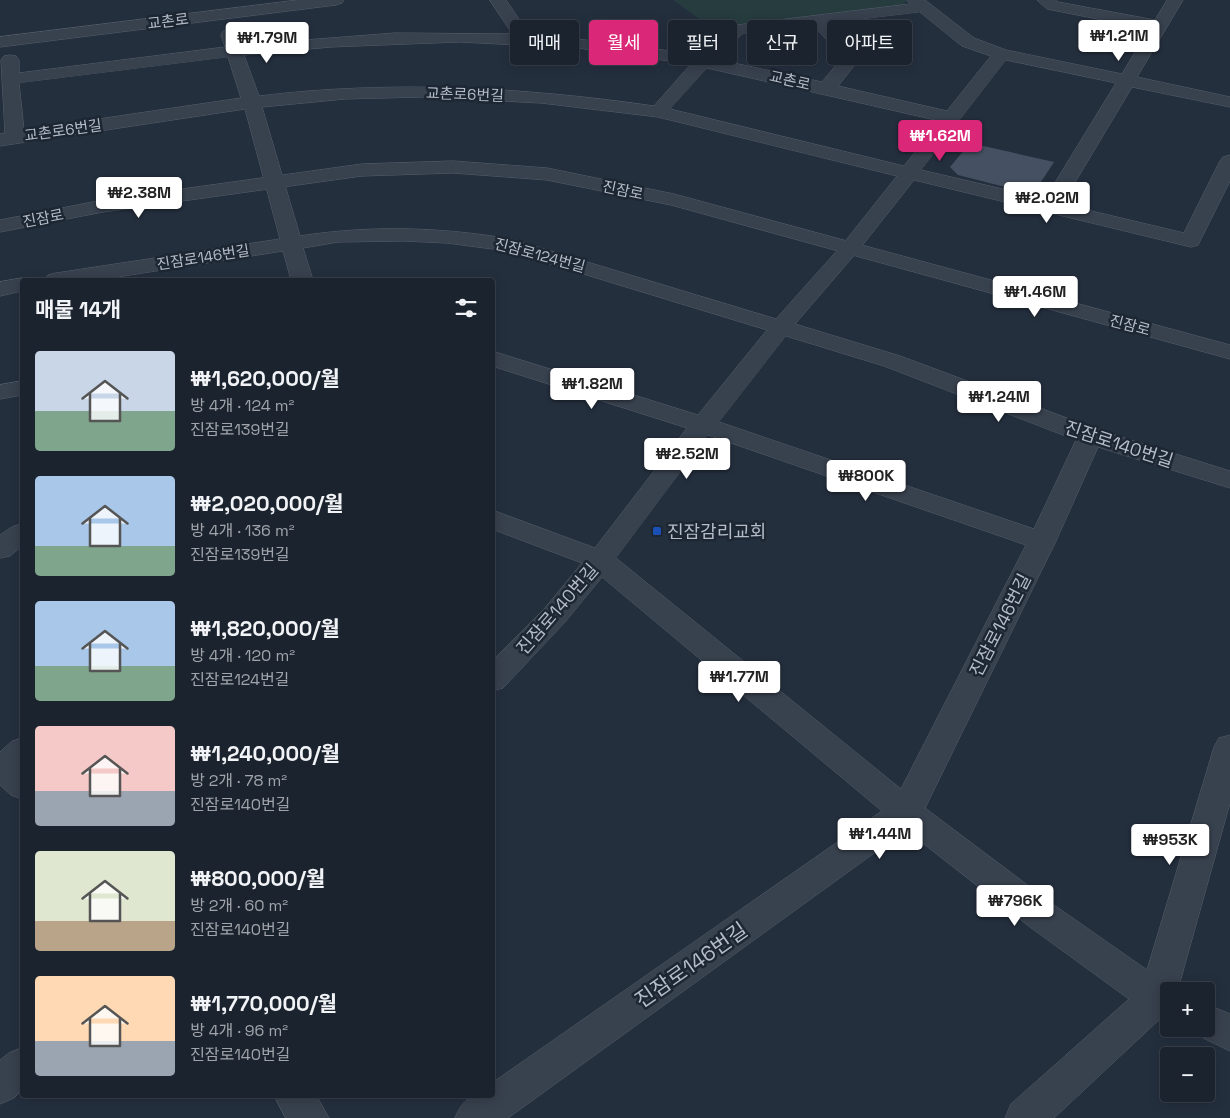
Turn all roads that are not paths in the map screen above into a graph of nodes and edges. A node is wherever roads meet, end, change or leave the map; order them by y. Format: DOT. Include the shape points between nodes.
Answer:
graph roads {
  1 [pos="336,0"];
  2 [pos="498,0"];
  3 [pos="1045,0"];
  4 [pos="1175,0"];
  5 [pos="918,4"];
  6 [pos="223,14"];
  7 [pos="816,19"];
  8 [pos="512,20"];
  9 [pos="1161,26"];
  10 [pos="737,30"];
  11 [pos="510,38"];
  12 [pos="5,42"];
  13 [pos="579,44"];
  14 [pos="234,51"];
  15 [pos="1002,54"];
  16 [pos="668,55"];
  17 [pos="699,65"];
  18 [pos="724,65"];
  19 [pos="10,79"];
  20 [pos="1128,80"];
  21 [pos="826,89"];
  22 [pos="1230,102"];
  23 [pos="252,103"];
  24 [pos="658,112"];
  25 [pos="952,118"];
  26 [pos="8,139"];
  27 [pos="1230,161"];
  28 [pos="910,173"];
  29 [pos="274,182"];
  30 [pos="1050,207"];
  31 [pos="0,226"];
  32 [pos="291,243"];
  33 [pos="850,248"];
  34 [pos="69,278"];
  35 [pos="301,278"];
  36 [pos="20,285"];
  37 [pos="0,289"];
  38 [pos="781,327"];
  39 [pos="1230,352"];
  40 [pos="495,359"];
  41 [pos="20,388"];
  42 [pos="0,392"];
  43 [pos="703,425"];
  44 [pos="1090,436"];
  45 [pos="1230,480"];
  46 [pos="495,520"];
  47 [pos="20,534"];
  48 [pos="1042,541"];
  49 [pos="0,549"];
  50 [pos="600,560"];
  51 [pos="495,677"];
  52 [pos="1230,747"];
  53 [pos="1224,791"];
  54 [pos="906,812"];
  55 [pos="1169,982"];
  56 [pos="1160,999"];
  57 [pos="1160,1004"];
  58 [pos="1215,1026"];
  59 [pos="1230,1033"];
  60 [pos="20,1068"];
  61 [pos="0,1085"];
  62 [pos="295,1098"];
  63 [pos="308,1118"];
  64 [pos="475,1118"];
  65 [pos="1024,1118"];
  1 -- 6 [label="street, 교촌로"];
  2 -- 8 [label="street"];
  3 -- 9 [label="street" via="1053,6"];
  4 -- 9 [label="street"];
  5 -- 7 [label="street"];
  5 -- 15 [label="street" via="968,42"];
  6 -- 12 [label="street, 교촌로"];
  6 -- 14 [label="street"];
  7 -- 10 [label="street"];
  7 -- 21 [label="street" via="852,57"];
  9 -- 20 [label="street"];
  11 -- 14 [label="street" via="367,39"];
  12 -- 19 [label="street, 교촌로6번길"];
  13 -- 16 [label="street, 교촌로"];
  14 -- 19 [label="street"];
  14 -- 23 [label="street"];
  15 -- 20 [label="street"];
  15 -- 25 [label="street, 진잠로140번길"];
  17 -- 24 [label="street"];
  18 -- 21 [label="street, 교촌로"];
  19 -- 26 [label="street, 교촌로6번길"];
  20 -- 22 [label="street"];
  20 -- 30 [label="street"];
  21 -- 25 [label="street, 교촌로"];
  23 -- 24 [label="street, 교촌로6번길" via="345,94 425,92 525,96"];
  23 -- 26 [label="street, 교촌로6번길"];
  23 -- 29 [label="street"];
  24 -- 28 [label="street, 교촌로6번길"];
  25 -- 28 [label="street, 진잠로140번길"];
  27 -- 30 [label="street, 교촌로6번길" via="1191,242"];
  28 -- 30 [label="street, 교촌로6번길"];
  28 -- 33 [label="street, 진잠로140번길"];
  29 -- 31 [label="street, 진잠로" via="103,206"];
  29 -- 32 [label="street"];
  29 -- 33 [label="street, 진잠로" via="362,170 454,168 547,174 674,200"];
  32 -- 34 [label="street, 진잠로146번길"];
  32 -- 35 [label="street"];
  32 -- 38 [label="street, 진잠로124번길" via="376,234 486,240"];
  33 -- 38 [label="street, 진잠로140번길"];
  33 -- 39 [label="street, 진잠로"];
  36 -- 37 [label="street"];
  38 -- 43 [label="street, 진잠로140번길"];
  38 -- 44 [label="street, 진잠로140번길" via="892,362"];
  40 -- 43 [label="street"];
  41 -- 42 [label="street"];
  43 -- 48 [label="street"];
  43 -- 50 [label="street, 진잠로140번길"];
  44 -- 45 [label="street, 진잠로140번길"];
  44 -- 48 [label="street, 진잠로146번길"];
  46 -- 50 [label="street"];
  47 -- 49 [label="street"];
  48 -- 54 [label="street, 진잠로146번길"];
  50 -- 51 [label="street, 진잠로140번길" via="555,615"];
  50 -- 54 [label="street, 진잠로140번길"];
  52 -- 53 [label="street"];
  53 -- 55 [label="street"];
  54 -- 56 [label="street" via="1042,916"];
  54 -- 64 [label="street, 진잠로146번길"];
  57 -- 65 [label="street"];
  58 -- 59 [label="street"];
  60 -- 61 [label="street"];
  62 -- 63 [label="street"];
}
